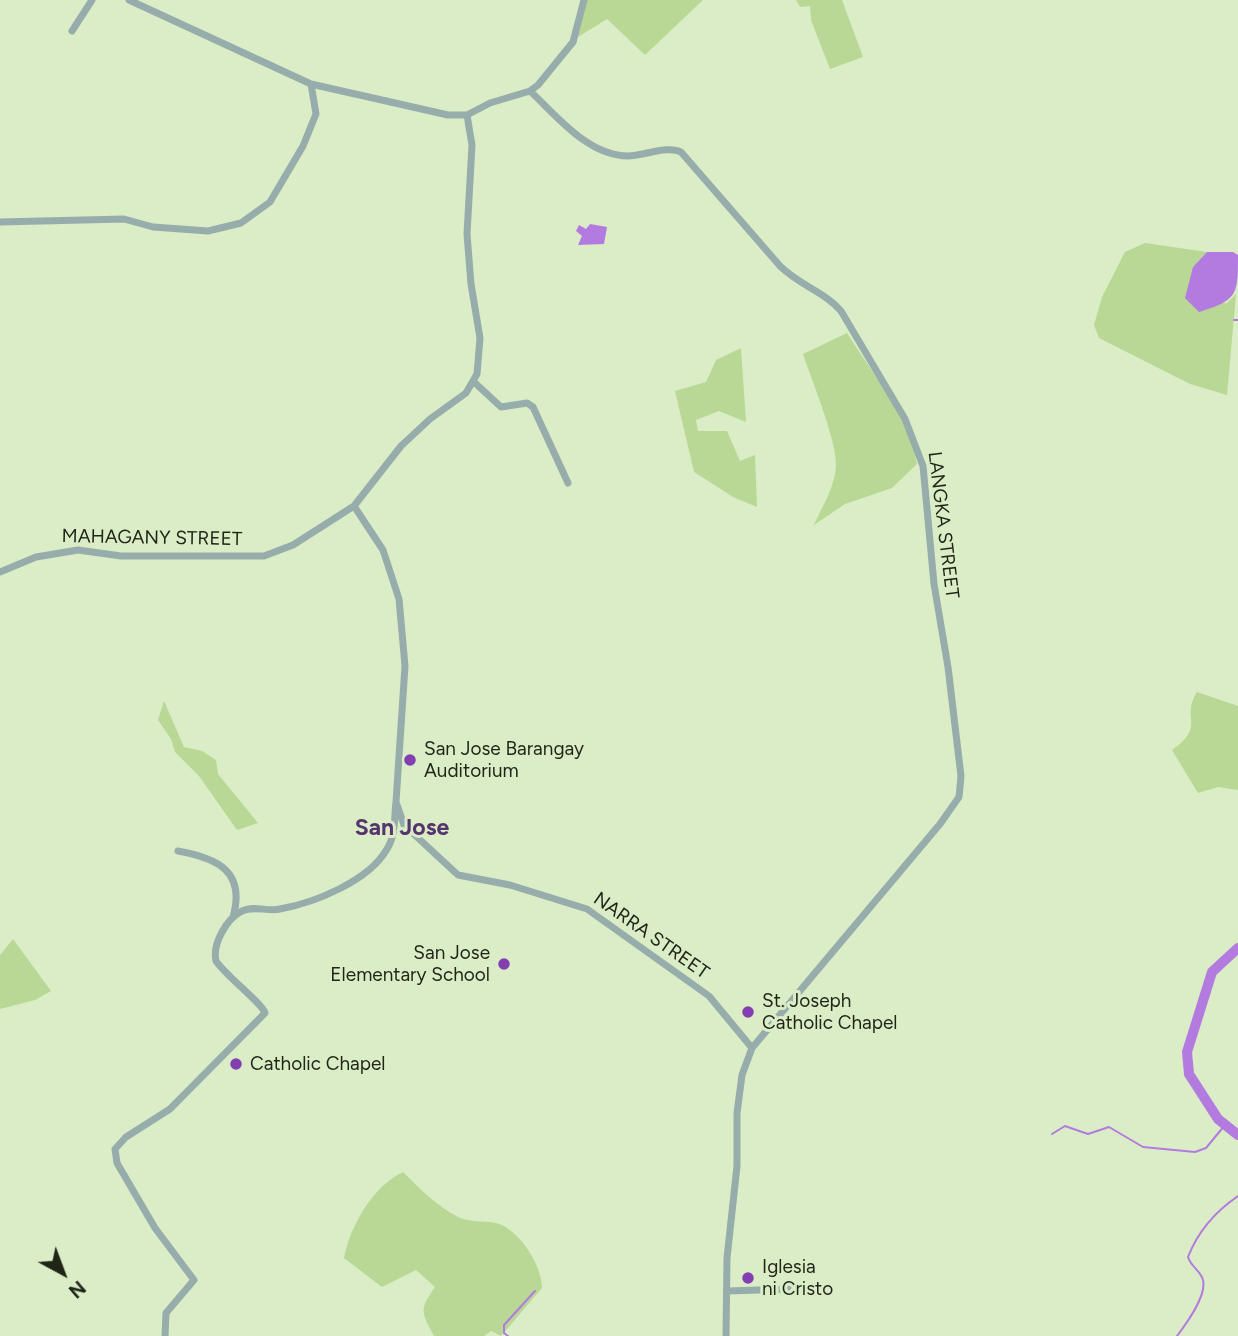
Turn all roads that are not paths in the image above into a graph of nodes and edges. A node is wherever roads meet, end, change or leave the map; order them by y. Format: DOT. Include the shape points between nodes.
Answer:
graph roads {
  1 [pos="92,0"];
  2 [pos="129,0"];
  3 [pos="584,0"];
  4 [pos="72,31"];
  5 [pos="311,83"];
  6 [pos="530,91"];
  7 [pos="467,115"];
  8 [pos="0,222"];
  9 [pos="474,382"];
  10 [pos="568,482"];
  11 [pos="354,506"];
  12 [pos="0,572"];
  13 [pos="396,802"];
  14 [pos="409,831"];
  15 [pos="393,835"];
  16 [pos="178,851"];
  17 [pos="233,918"];
  18 [pos="752,1048"];
  19 [pos="791,1289"];
  20 [pos="727,1291"];
  21 [pos="164,1336"];
  22 [pos="726,1336"];
  1 -- 4 [label="street"];
  2 -- 5 [label="street"];
  3 -- 6 [label="street" via="570,48"];
  5 -- 7 [label="street" via="448,115"];
  5 -- 8 [label="street" via="316,114 303,145 270,202 241,223 208,231 153,227 124,219"];
  6 -- 7 [label="street"];
  6 -- 18 [label="street, LANGKA STREET" via="584,141 602,150 630,156 673,149 681,152 780,267 841,311 905,419 923,466 960,794"];
  7 -- 9 [label="street" via="471,145 468,247 480,338"];
  9 -- 10 [label="street" via="500,407 527,403 533,407"];
  9 -- 11 [label="street, MAHAGANY STREET" via="401,446"];
  11 -- 12 [label="street, MAHAGANY STREET" via="293,545 264,556 121,556 78,550 36,557"];
  11 -- 13 [label="street, NARRA STREET" via="383,550 402,624 405,687"];
  13 -- 14 [label="street, NARRA STREET"];
  13 -- 15 [label="street"];
  14 -- 15 [label="street"];
  14 -- 18 [label="street, NARRA STREET" via="458,875 510,885 587,909 709,996"];
  15 -- 17 [label="street" via="383,855 338,889 278,909 251,908"];
  16 -- 17 [label="street" via="207,857 225,867 236,894"];
  17 -- 21 [label="street" via="218,942 215,957 229,978 265,1013 170,1109 126,1137 114,1153 155,1228 194,1280 166,1313"];
  18 -- 20 [label="street" via="737,1113"];
  19 -- 20 [label="street"];
  20 -- 22 [label="street"];
}
